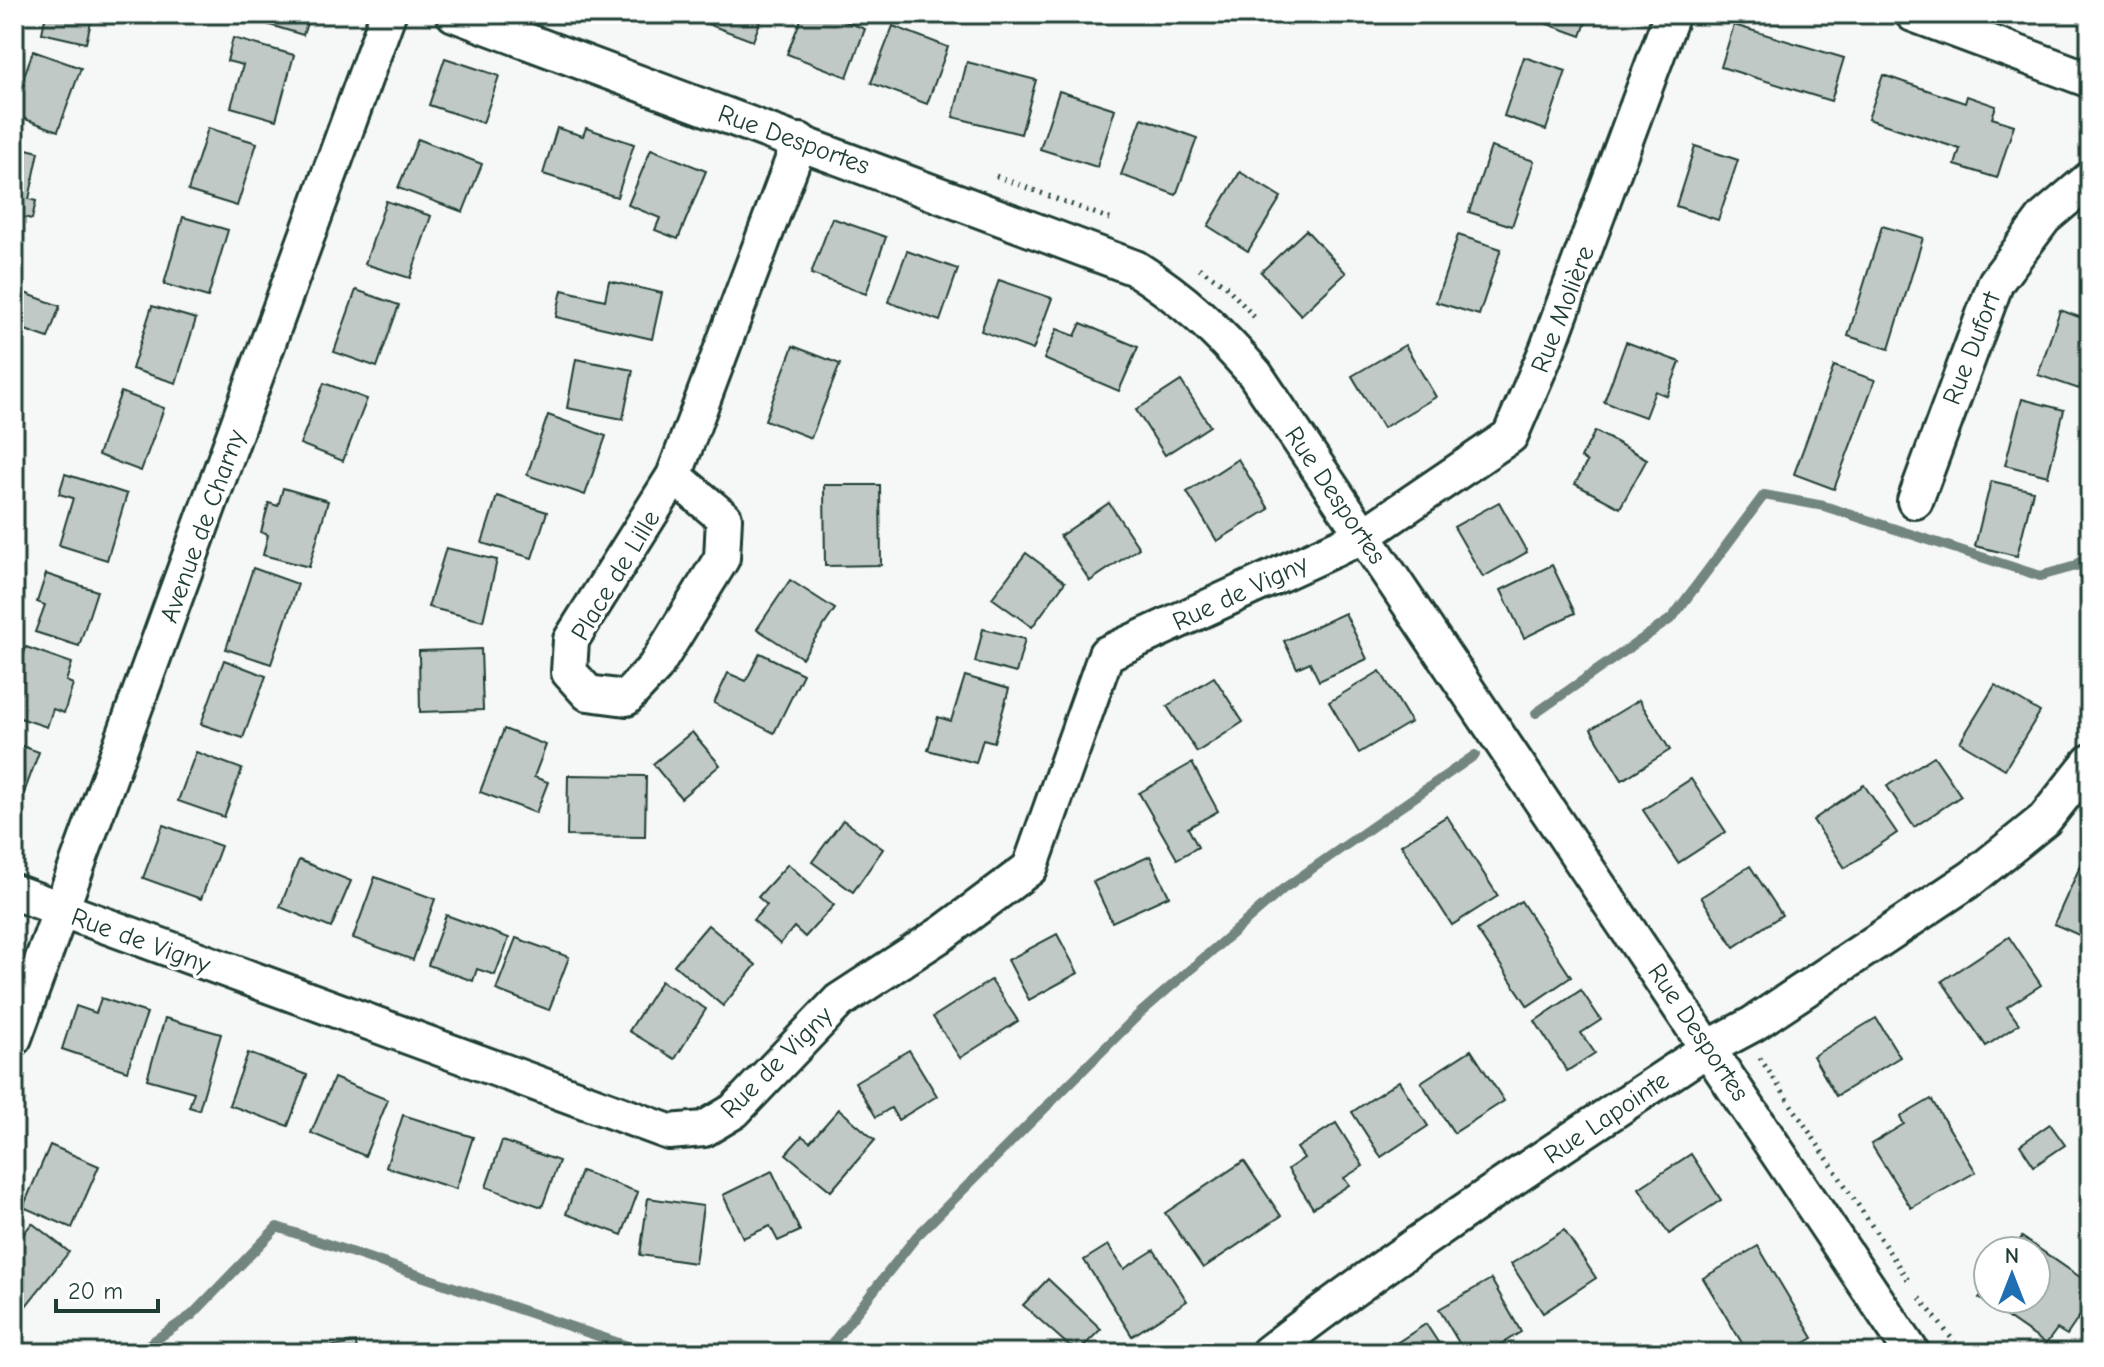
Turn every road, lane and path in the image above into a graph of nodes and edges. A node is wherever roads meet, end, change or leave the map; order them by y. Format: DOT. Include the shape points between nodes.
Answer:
graph roads {
  1 [pos="388,14"];
  2 [pos="454,14"];
  3 [pos="1672,14"];
  4 [pos="1913,14"];
  5 [pos="2090,80"];
  6 [pos="800,141"];
  7 [pos="2090,179"];
  8 [pos="674,476"];
  9 [pos="1915,501"];
  10 [pos="1363,536"];
  11 [pos="2090,762"];
  12 [pos="14,892"];
  13 [pos="61,911"];
  14 [pos="14,1038"];
  15 [pos="1710,1047"];
  16 [pos="1758,1055"];
  17 [pos="1909,1282"];
  18 [pos="1918,1296"];
  19 [pos="1268,1353"];
  20 [pos="1912,1353"];
  21 [pos="1963,1353"];
  1 -- 13 [label="street, Avenue de Charny"];
  2 -- 6 [label="street, Rue Desportes"];
  3 -- 10 [label="street, Rue Molière" via="1510,436"];
  4 -- 5 [label="street"];
  6 -- 8 [label="street, Place de Lille"];
  6 -- 10 [label="street, Rue Desportes" via="1135,268 1174,292 1215,327 1255,374"];
  7 -- 9 [label="street, Rue Dufort" via="2044,218 1996,282"];
  8 -- 8 [label="street, Place de Lille" via="571,640 569,672 588,693 626,698 655,667 722,558 724,518"];
  10 -- 13 [label="street, Rue de Vigny" via="1106,654 1030,868 839,1001 734,1111 704,1129 669,1132"];
  10 -- 15 [label="street, Rue Desportes"];
  11 -- 15 [label="street, Rue Lapointe" via="2044,820 1972,878"];
  12 -- 13 [label="street, Rue de Vigny"];
  13 -- 14 [label="street, Avenue de Charny"];
  15 -- 19 [label="street, Rue Lapointe" via="1332,1302"];
  15 -- 20 [label="street, Rue Desportes"];
  16 -- 17 [label="path"];
  18 -- 21 [label="path"];
}
